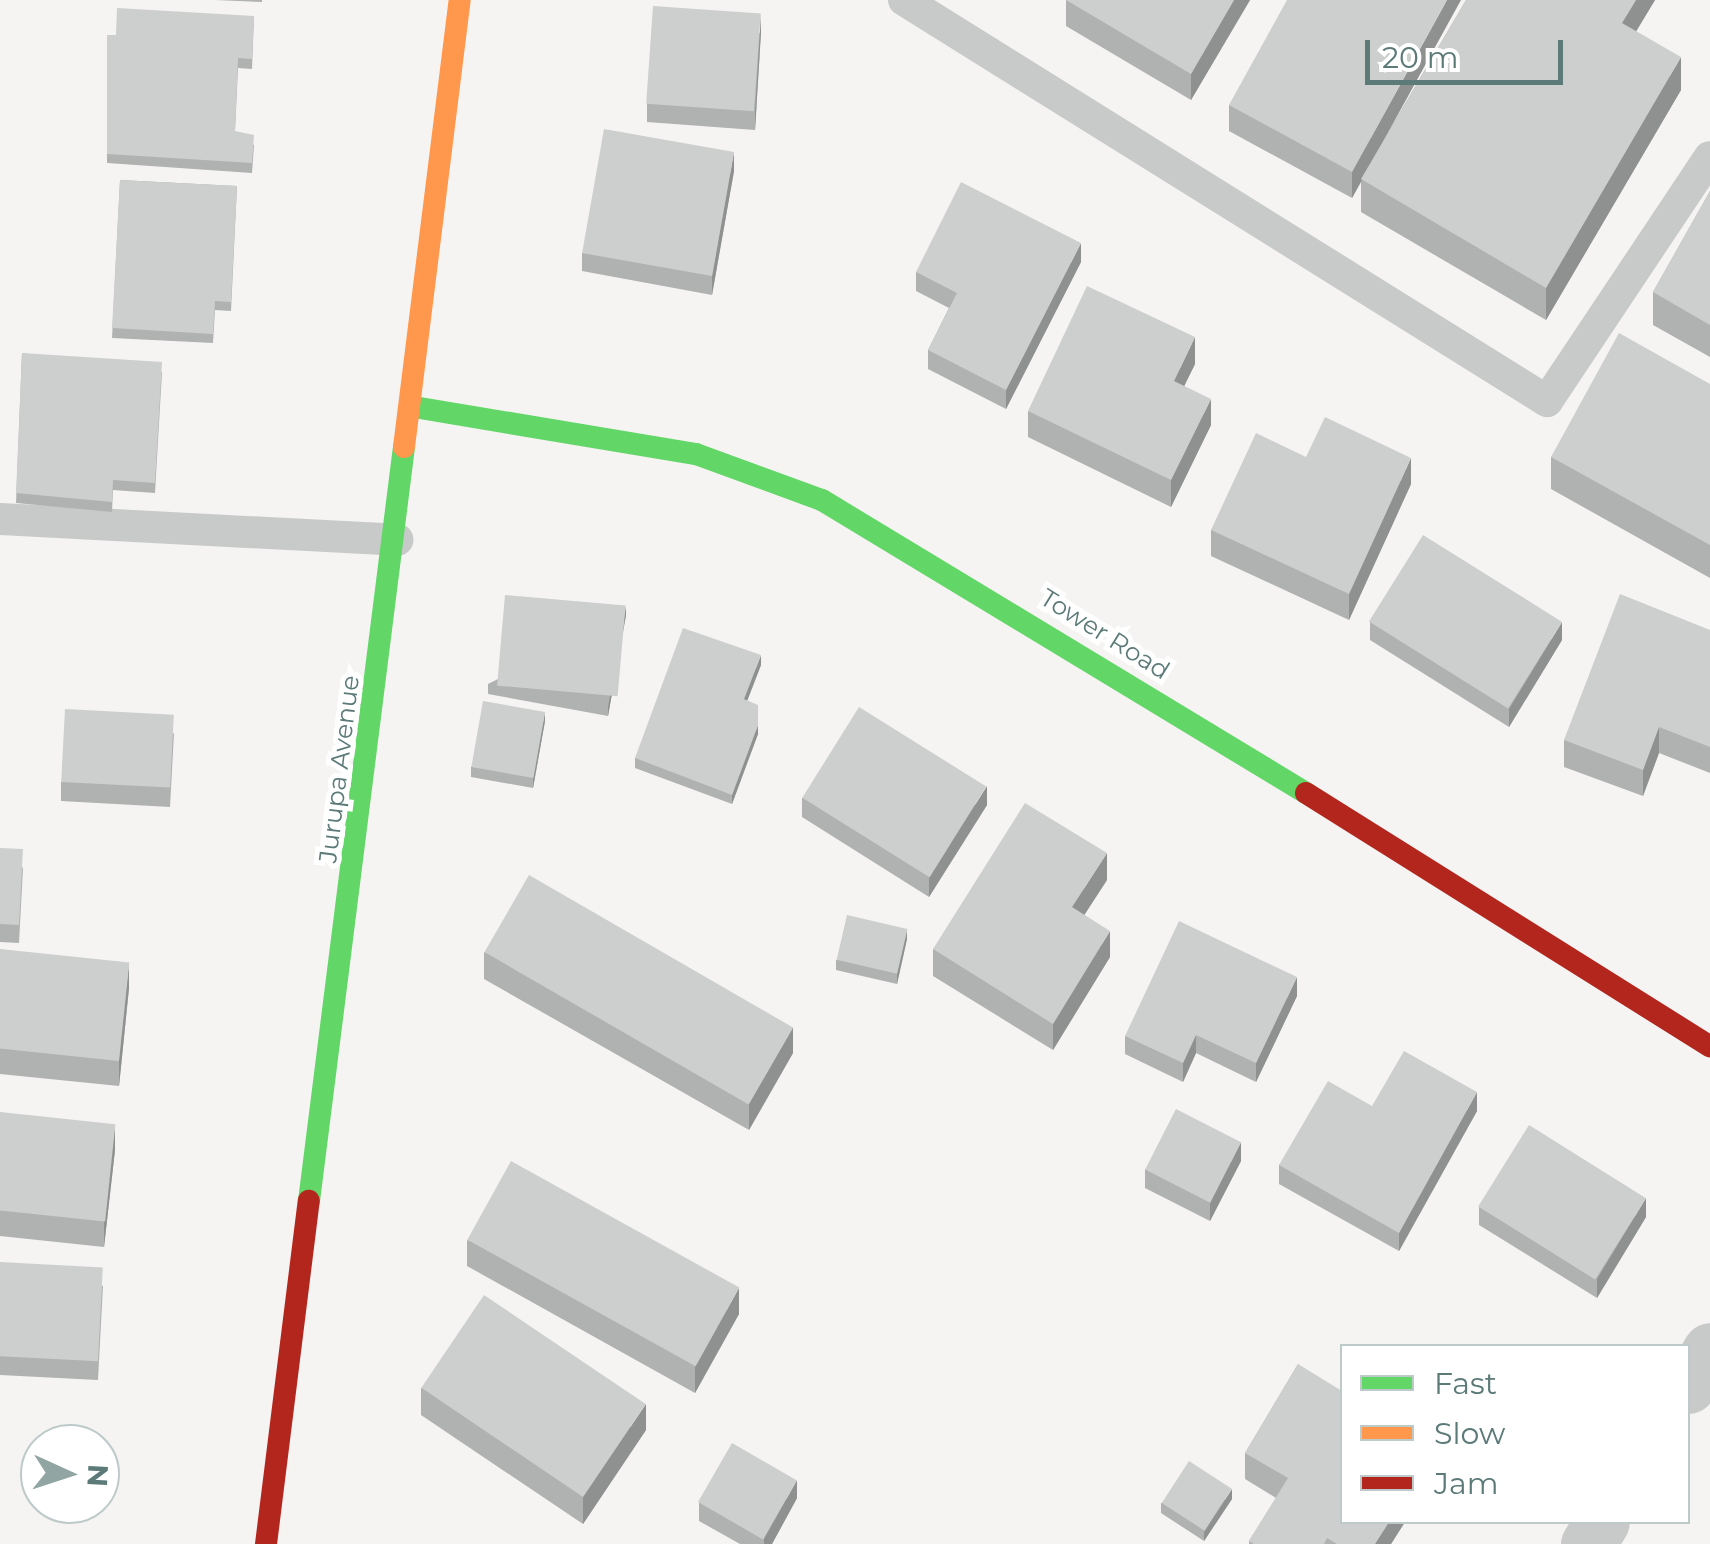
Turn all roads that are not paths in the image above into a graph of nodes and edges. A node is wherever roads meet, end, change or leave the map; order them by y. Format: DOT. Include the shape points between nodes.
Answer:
graph roads {
  1 [pos="460,0"];
  2 [pos="904,0"];
  3 [pos="1710,157"];
  4 [pos="414,407"];
  5 [pos="0,519"];
  6 [pos="397,540"];
  7 [pos="1710,1046"];
  8 [pos="1710,1350"];
  9 [pos="1690,1383"];
  10 [pos="266,1544"];
  1 -- 4 [label="main road, Jurupa Avenue"];
  2 -- 3 [label="lane" via="1547,401"];
  4 -- 6 [label="main road, Jurupa Avenue"];
  4 -- 7 [label="main road, Tower Road" via="696,454 822,500 948,568"];
  5 -- 6 [label="lane"];
  6 -- 10 [label="main road, Jurupa Avenue"];
  8 -- 9 [label="street"];
}
